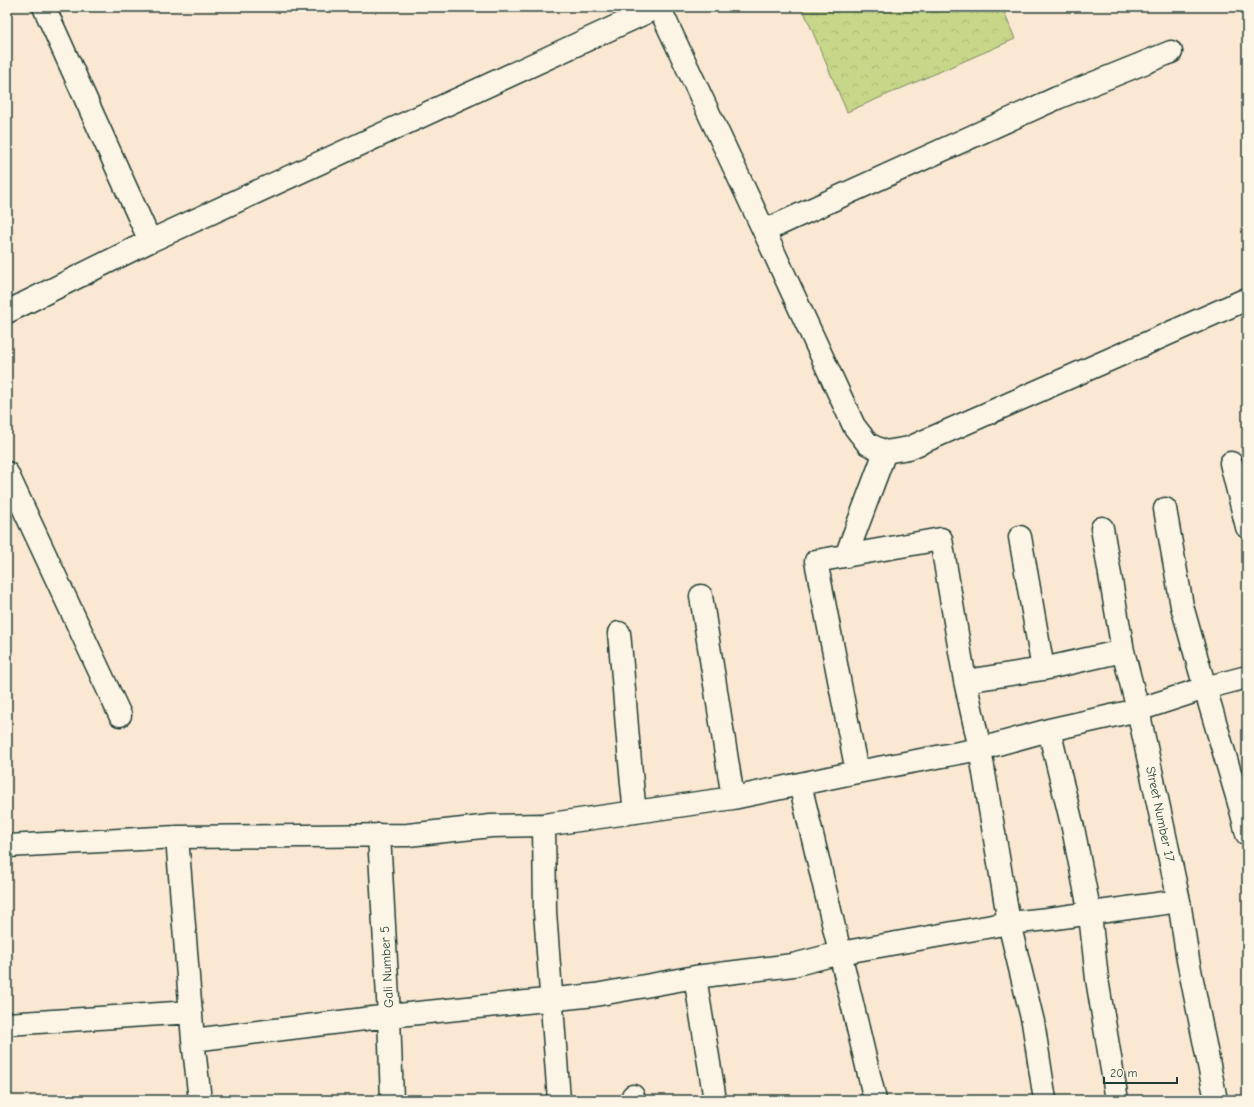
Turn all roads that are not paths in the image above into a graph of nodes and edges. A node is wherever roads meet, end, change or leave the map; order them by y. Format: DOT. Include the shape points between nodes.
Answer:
graph roads {
  1 [pos="44,7"];
  2 [pos="658,7"];
  3 [pos="1171,52"];
  4 [pos="764,231"];
  5 [pos="150,241"];
  6 [pos="1247,299"];
  7 [pos="7,312"];
  8 [pos="885,452"];
  9 [pos="1231,463"];
  10 [pos="7,473"];
  11 [pos="1165,509"];
  12 [pos="1247,527"];
  13 [pos="1102,528"];
  14 [pos="1020,537"];
  15 [pos="846,556"];
  16 [pos="702,596"];
  17 [pos="619,633"];
  18 [pos="1123,651"];
  19 [pos="1043,669"];
  20 [pos="1247,678"];
  21 [pos="965,681"];
  22 [pos="1204,688"];
  23 [pos="1138,710"];
  24 [pos="120,715"];
  25 [pos="1049,730"];
  26 [pos="980,749"];
  27 [pos="857,772"];
  28 [pos="800,784"];
  29 [pos="733,798"];
  30 [pos="635,812"];
  31 [pos="544,825"];
  32 [pos="1247,834"];
  33 [pos="378,835"];
  34 [pos="177,837"];
  35 [pos="7,846"];
  36 [pos="1180,901"];
  37 [pos="1090,914"];
  38 [pos="1009,923"];
  39 [pos="840,953"];
  40 [pos="695,978"];
  41 [pos="552,999"];
  42 [pos="191,1012"];
  43 [pos="389,1016"];
  44 [pos="7,1024"];
  45 [pos="194,1040"];
  46 [pos="200,1100"];
  47 [pos="392,1100"];
  48 [pos="559,1100"];
  49 [pos="715,1100"];
  50 [pos="875,1100"];
  51 [pos="1045,1100"];
  52 [pos="1117,1100"];
  53 [pos="1216,1100"];
  1 -- 5 [label="street"];
  2 -- 4 [label="street"];
  2 -- 5 [label="street"];
  3 -- 4 [label="street" via="1057,98"];
  4 -- 8 [label="street" via="854,426 868,444"];
  5 -- 7 [label="street"];
  6 -- 8 [label="street" via="909,448"];
  8 -- 15 [label="street"];
  9 -- 12 [label="street"];
  10 -- 24 [label="street"];
  11 -- 22 [label="street" via="1182,606"];
  13 -- 18 [label="street, Street Number 17"];
  14 -- 19 [label="street"];
  15 -- 21 [label="street" via="941,539"];
  15 -- 27 [label="street" via="816,561"];
  16 -- 29 [label="street"];
  17 -- 30 [label="street"];
  18 -- 19 [label="street"];
  18 -- 23 [label="street, Street Number 17"];
  19 -- 21 [label="street"];
  20 -- 22 [label="street"];
  21 -- 26 [label="street"];
  22 -- 23 [label="street"];
  22 -- 32 [label="street"];
  23 -- 25 [label="street"];
  23 -- 36 [label="street, Street Number 17"];
  25 -- 26 [label="street"];
  25 -- 37 [label="street" via="1073,828"];
  26 -- 27 [label="street"];
  26 -- 38 [label="street"];
  27 -- 28 [label="street"];
  28 -- 29 [label="street"];
  28 -- 39 [label="street"];
  29 -- 30 [label="street"];
  30 -- 31 [label="street"];
  31 -- 33 [label="street" via="491,826"];
  31 -- 41 [label="street" via="545,912"];
  33 -- 34 [label="street"];
  33 -- 43 [label="street, Gali Number 5"];
  34 -- 35 [label="street"];
  34 -- 42 [label="street"];
  36 -- 37 [label="street"];
  36 -- 53 [label="street, Street Number 17" via="1188,960"];
  37 -- 38 [label="street"];
  37 -- 52 [label="street" via="1097,979"];
  38 -- 39 [label="street"];
  38 -- 51 [label="street" via="1033,1022"];
  39 -- 40 [label="street" via="793,965"];
  39 -- 50 [label="street"];
  40 -- 41 [label="street" via="595,995"];
  40 -- 49 [label="street"];
  41 -- 43 [label="street"];
  41 -- 48 [label="street"];
  42 -- 44 [label="street"];
  42 -- 45 [label="street"];
  43 -- 45 [label="street"];
  43 -- 47 [label="street, Gali Number 5"];
  45 -- 46 [label="street"];
}
